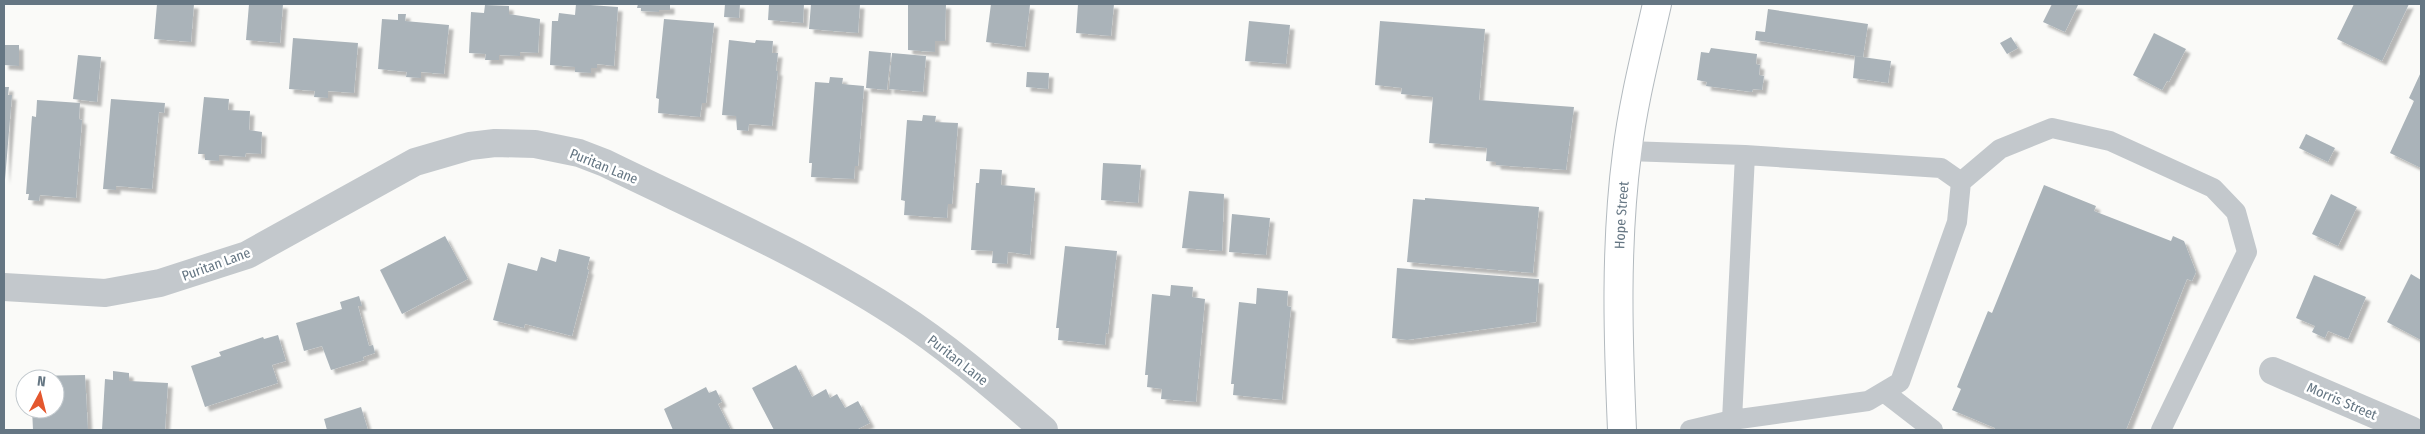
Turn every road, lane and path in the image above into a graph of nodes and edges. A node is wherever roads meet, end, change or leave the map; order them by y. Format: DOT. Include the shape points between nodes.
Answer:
graph roads {
  1 [pos="1657,4"];
  2 [pos="1627,151"];
  3 [pos="1745,155"];
  4 [pos="1961,182"];
  5 [pos="4,287"];
  6 [pos="2273,372"];
  7 [pos="1884,392"];
  8 [pos="1732,420"];
  9 [pos="1044,430"];
  10 [pos="1622,430"];
  11 [pos="1690,430"];
  12 [pos="1933,430"];
  13 [pos="2161,430"];
  14 [pos="2411,430"];
  1 -- 2 [label="main road, Hope Street"];
  2 -- 3 [label="lane"];
  2 -- 10 [label="main road, Hope Street" via="1618,264"];
  3 -- 4 [label="lane" via="1941,168"];
  3 -- 8 [label="lane"];
  4 -- 7 [label="lane" via="1957,222 1900,382"];
  4 -- 13 [label="lane" via="2000,149 2052,128 2110,141 2213,188 2236,212 2247,252"];
  5 -- 9 [label="street, Puritan Lane" via="105,292 160,283 247,254 415,162 470,146 535,144 579,153 605,164 836,277 896,313 971,368"];
  6 -- 14 [label="street, Morris Street"];
  7 -- 8 [label="lane" via="1868,401"];
  7 -- 12 [label="lane"];
  8 -- 11 [label="lane"];
}
